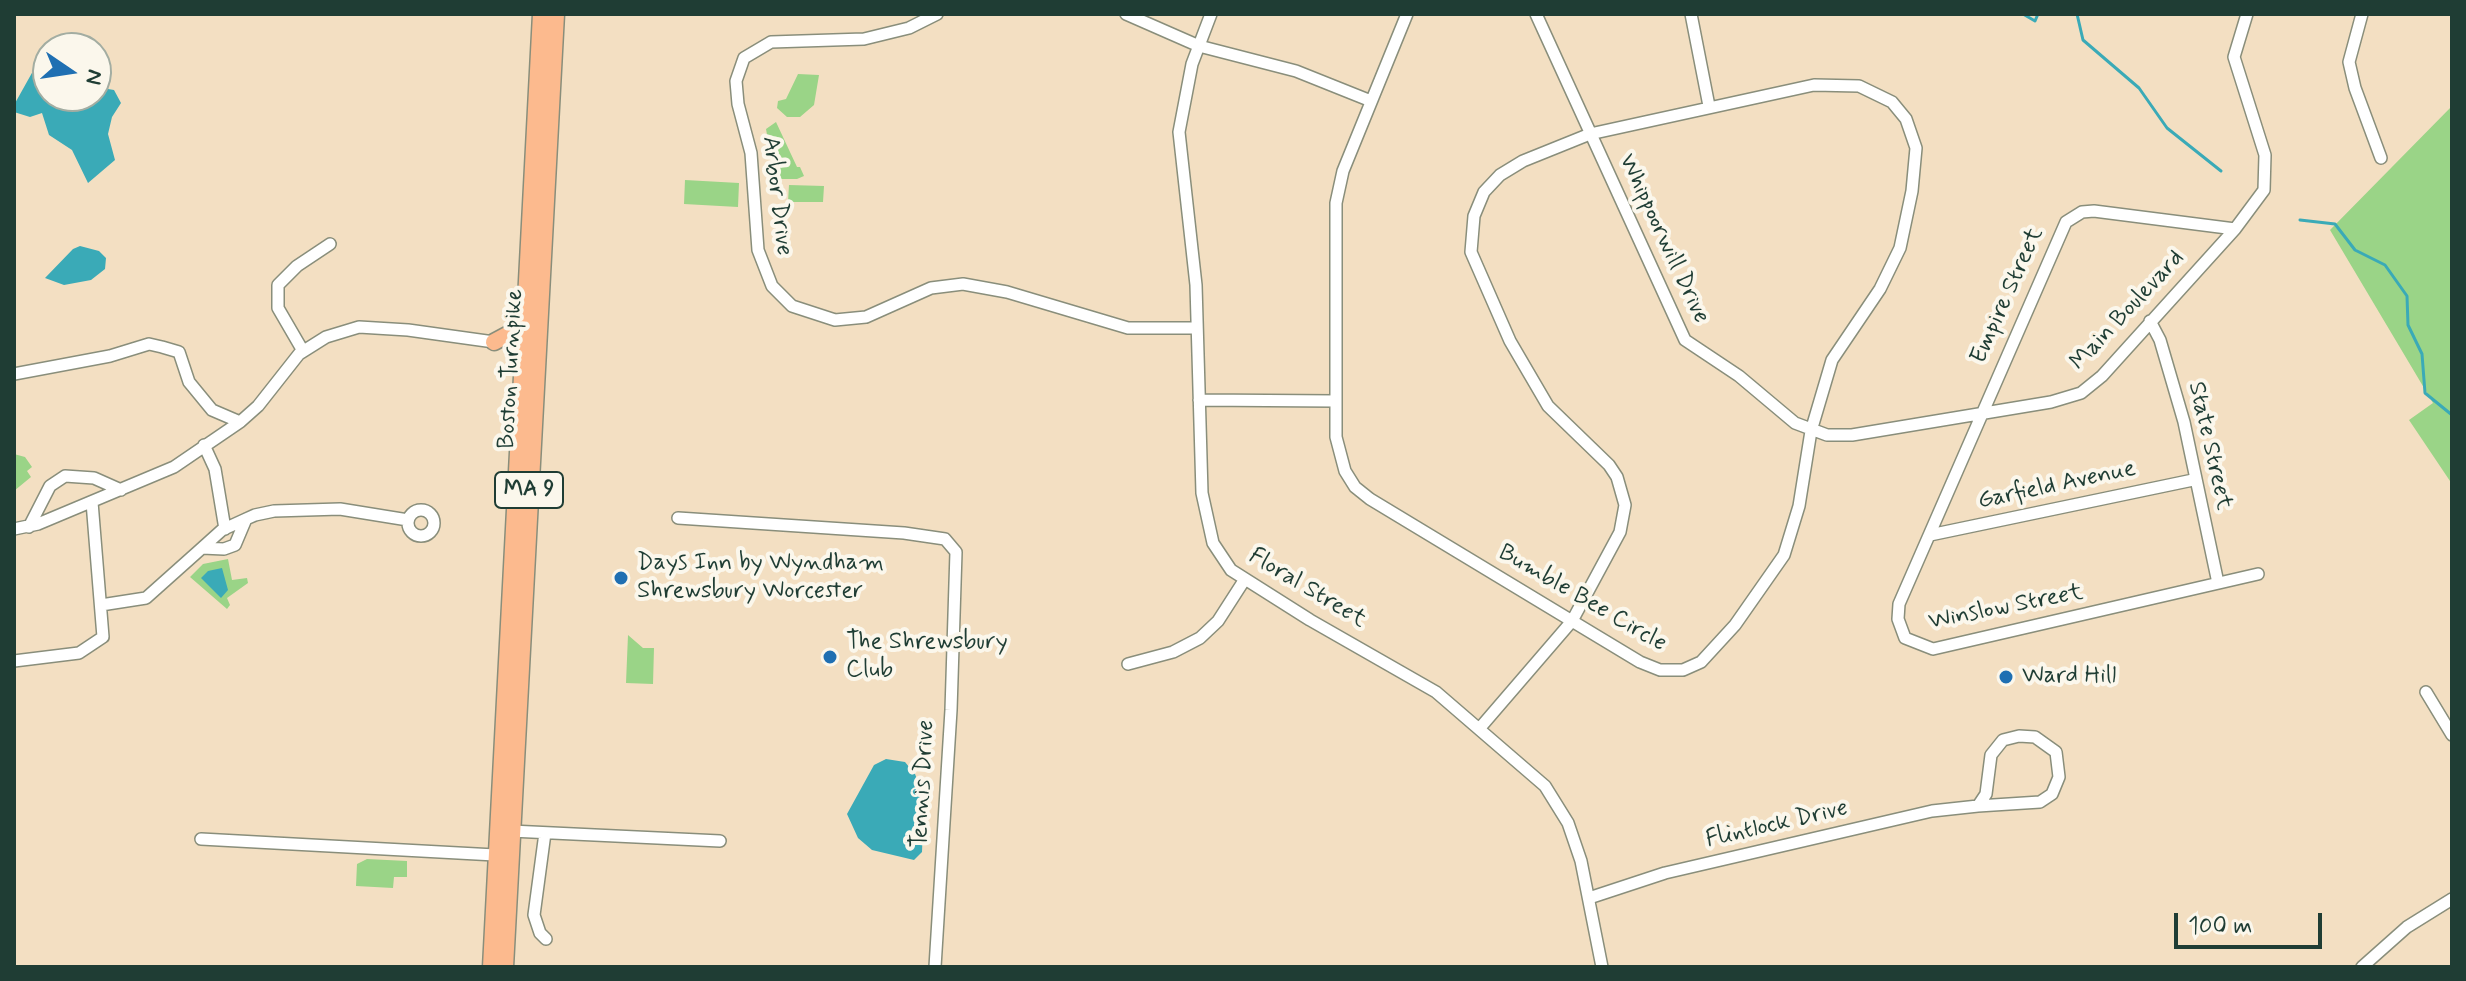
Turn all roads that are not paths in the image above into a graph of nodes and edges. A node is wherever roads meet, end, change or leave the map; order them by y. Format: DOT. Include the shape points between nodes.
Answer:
graph roads {
  1 [pos="541,14"];
  2 [pos="556,14"];
  3 [pos="937,14"];
  4 [pos="1126,14"];
  5 [pos="1211,14"];
  6 [pos="1407,14"];
  7 [pos="1536,14"];
  8 [pos="1691,14"];
  9 [pos="2247,14"];
  10 [pos="2362,14"];
  11 [pos="1199,46"];
  12 [pos="1371,101"];
  13 [pos="1709,106"];
  14 [pos="1590,134"];
  15 [pos="2381,158"];
  16 [pos="2235,229"];
  17 [pos="330,244"];
  18 [pos="2150,321"];
  19 [pos="524,326"];
  20 [pos="1197,328"];
  21 [pos="494,342"];
  22 [pos="303,351"];
  23 [pos="522,359"];
  24 [pos="14,374"];
  25 [pos="1199,400"];
  26 [pos="1335,401"];
  27 [pos="212,410"];
  28 [pos="1980,416"];
  29 [pos="240,422"];
  30 [pos="1811,431"];
  31 [pos="217,437"];
  32 [pos="204,445"];
  33 [pos="2193,480"];
  34 [pos="121,490"];
  35 [pos="92,502"];
  36 [pos="678,518"];
  37 [pos="246,519"];
  38 [pos="408,520"];
  39 [pos="29,527"];
  40 [pos="14,529"];
  41 [pos="225,529"];
  42 [pos="1930,535"];
  43 [pos="202,548"];
  44 [pos="2258,574"];
  45 [pos="1245,579"];
  46 [pos="2218,583"];
  47 [pos="101,605"];
  48 [pos="1572,621"];
  49 [pos="14,661"];
  50 [pos="1128,664"];
  51 [pos="2426,692"];
  52 [pos="1479,729"];
  53 [pos="2452,735"];
  54 [pos="1978,806"];
  55 [pos="511,831"];
  56 [pos="545,833"];
  57 [pos="201,839"];
  58 [pos="720,841"];
  59 [pos="495,855"];
  60 [pos="1589,898"];
  61 [pos="2452,899"];
  62 [pos="546,939"];
  63 [pos="491,967"];
  64 [pos="505,967"];
  65 [pos="935,967"];
  66 [pos="1602,967"];
  67 [pos="2362,967"];
  1 -- 19 [label="highway, Boston Turnpike / MA 9"];
  2 -- 55 [label="highway, Boston Turnpike / MA 9"];
  3 -- 20 [label="street, Arbor Drive" via="909,28 864,39 771,42 744,58 736,81 738,104 751,153 758,250 772,286 792,306 835,320 866,317 931,288 963,284 1128,328"];
  4 -- 11 [label="street"];
  5 -- 11 [label="street, Floral Street"];
  6 -- 12 [label="street, Bumble Bee Circle"];
  7 -- 14 [label="street, Whippoorwill Drive"];
  8 -- 13 [label="street"];
  9 -- 16 [label="street, Main Boulevard" via="2234,57 2265,154 2267,177 2260,198"];
  10 -- 15 [label="street" via="2349,62"];
  11 -- 12 [label="street" via="1296,71"];
  11 -- 20 [label="street, Floral Street" via="1179,132"];
  12 -- 26 [label="street, Bumble Bee Circle" via="1336,203"];
  13 -- 14 [label="street, Bumble Bee Circle"];
  13 -- 30 [label="street, Bumble Bee Circle" via="1814,85 1859,86 1892,102 1914,138 1912,191 1900,248 1880,289 1832,360"];
  14 -- 30 [label="street, Whippoorwill Drive" via="1685,340"];
  14 -- 48 [label="street, Bumble Bee Circle" via="1523,161 1490,185 1474,216 1471,247 1510,341 1540,394 1565,426 1609,465 1625,505 1620,532"];
  16 -- 18 [label="street, Main Boulevard"];
  16 -- 28 [label="street, Empire Street" via="2094,211 2074,215 2059,234"];
  17 -- 22 [label="street" via="278,285 278,308"];
  18 -- 28 [label="street, Main Boulevard" via="2081,393"];
  18 -- 33 [label="street, State Street" via="2184,422"];
  19 -- 21 [label="highway"];
  19 -- 23 [label="highway, Boston Turnpike / MA 9"];
  20 -- 25 [label="street, Floral Street"];
  21 -- 22 [label="street" via="359,327"];
  21 -- 23 [label="highway"];
  22 -- 29 [label="street"];
  23 -- 59 [label="highway, Boston Turnpike / MA 9"];
  24 -- 27 [label="street" via="149,344 179,352 189,382"];
  25 -- 26 [label="street"];
  25 -- 45 [label="street, Floral Street" via="1204,517 1224,562"];
  26 -- 48 [label="street, Bumble Bee Circle" via="1338,453 1355,487"];
  27 -- 29 [label="street"];
  27 -- 31 [label="street"];
  28 -- 30 [label="street, Main Boulevard" via="1852,435"];
  28 -- 42 [label="street, Winslow Street"];
  29 -- 31 [label="street"];
  30 -- 48 [label="street, Bumble Bee Circle" via="1799,506 1784,555 1735,625 1701,662 1683,670 1660,670"];
  31 -- 32 [label="street"];
  32 -- 34 [label="street" via="174,467"];
  32 -- 41 [label="street" via="215,469"];
  33 -- 42 [label="street, Garfield Avenue"];
  33 -- 46 [label="street, State Street"];
  34 -- 35 [label="street"];
  34 -- 39 [label="street" via="94,478 65,476 50,486"];
  35 -- 39 [label="street"];
  35 -- 47 [label="street"];
  36 -- 65 [label="street, Tennis Drive" via="904,533 945,539 956,552"];
  37 -- 38 [label="street" via="307,507"];
  37 -- 41 [label="street"];
  37 -- 43 [label="street" via="235,545"];
  39 -- 40 [label="street"];
  41 -- 43 [label="street"];
  42 -- 46 [label="street, Winslow Street" via="1899,604 1898,619 1905,638 1926,649"];
  43 -- 47 [label="street" via="146,598"];
  44 -- 46 [label="street, Winslow Street"];
  45 -- 50 [label="street" via="1218,621 1200,638 1168,654"];
  45 -- 52 [label="street, Floral Street" via="1436,692"];
  47 -- 49 [label="street" via="103,637 91,646 67,656"];
  48 -- 52 [label="street, Bumble Bee Circle"];
  51 -- 53 [label="street"];
  52 -- 60 [label="street, Floral Street" via="1552,794 1568,823"];
  54 -- 54 [label="street, Flintlock Drive" via="1986,794 1991,755 2003,740 2019,736 2051,745 2060,768 2052,794 2027,805"];
  54 -- 60 [label="street, Flintlock Drive" via="1932,811 1665,873"];
  55 -- 56 [label="street"];
  55 -- 64 [label="highway, Boston Turnpike / MA 9"];
  56 -- 58 [label="street"];
  56 -- 62 [label="street" via="534,915"];
  57 -- 59 [label="street"];
  59 -- 63 [label="highway, Boston Turnpike / MA 9"];
  60 -- 66 [label="street, Floral Street"];
  61 -- 67 [label="street" via="2407,927"];
}
